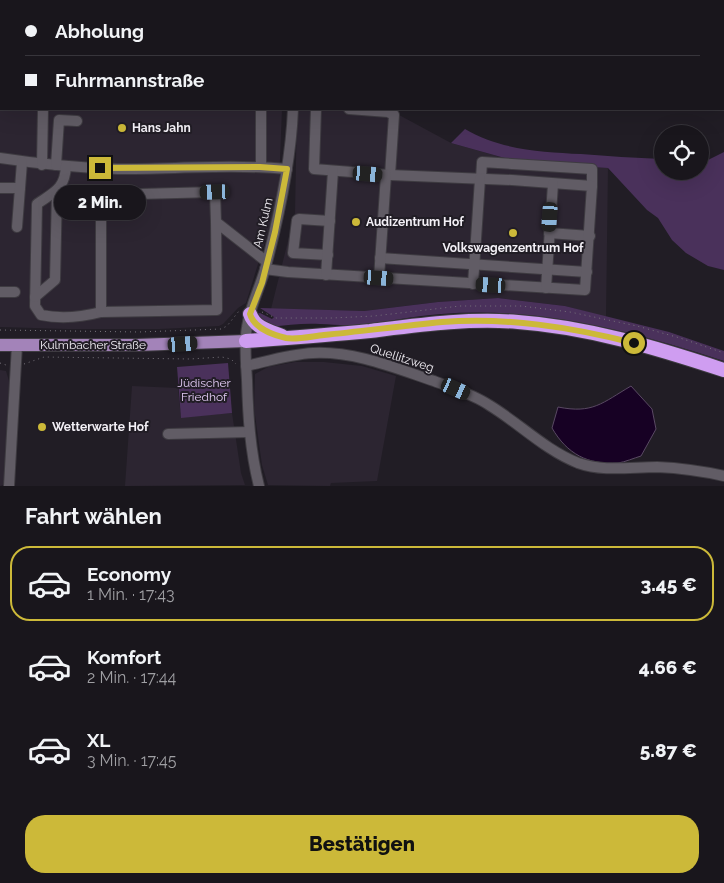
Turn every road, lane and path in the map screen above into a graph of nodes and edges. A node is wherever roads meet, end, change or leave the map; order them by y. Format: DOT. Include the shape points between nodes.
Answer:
graph roads {
  1 [pos="43,110"];
  2 [pos="261,110"];
  3 [pos="293,110"];
  4 [pos="316,110"];
  5 [pos="362,110"];
  6 [pos="77,121"];
  7 [pos="0,158"];
  8 [pos="22,162"];
  9 [pos="42,165"];
  10 [pos="61,166"];
  11 [pos="260,167"];
  12 [pos="287,169"];
  13 [pos="333,171"];
  14 [pos="388,175"];
  15 [pos="481,179"];
  16 [pos="553,184"];
  17 [pos="592,186"];
  18 [pos="0,188"];
  19 [pos="20,188"];
  20 [pos="57,190"];
  21 [pos="330,221"];
  22 [pos="216,222"];
  23 [pos="17,227"];
  24 [pos="549,233"];
  25 [pos="590,236"];
  26 [pos="328,255"];
  27 [pos="380,258"];
  28 [pos="474,265"];
  29 [pos="266,266"];
  30 [pos="546,270"];
  31 [pos="587,272"];
  32 [pos="326,275"];
  33 [pos="379,278"];
  34 [pos="473,284"];
  35 [pos="546,288"];
  36 [pos="0,292"];
  37 [pos="15,292"];
  38 [pos="35,297"];
  39 [pos="101,312"];
  40 [pos="250,313"];
  41 [pos="0,330"];
  42 [pos="288,338"];
  43 [pos="246,341"];
  44 [pos="0,345"];
  45 [pos="17,345"];
  46 [pos="0,363"];
  47 [pos="246,366"];
  48 [pos="16,367"];
  49 [pos="724,370"];
  50 [pos="248,432"];
  51 [pos="168,434"];
  52 [pos="724,476"];
  53 [pos="9,486"];
  54 [pos="258,486"];
  1 -- 9 [label="street"];
  2 -- 11 [label="street"];
  3 -- 12 [label="street, Am Kulm"];
  4 -- 13 [label="street" via="314,169"];
  5 -- 14 [label="street" via="394,115"];
  6 -- 10 [label="street" via="59,120"];
  7 -- 8 [label="street"];
  8 -- 9 [label="street"];
  8 -- 19 [label="street"];
  9 -- 10 [label="street"];
  10 -- 11 [label="street" via="117,169"];
  10 -- 20 [label="street" via="66,177"];
  11 -- 12 [label="street"];
  12 -- 29 [label="street, Am Kulm"];
  13 -- 14 [label="street"];
  13 -- 21 [label="street"];
  14 -- 15 [label="street"];
  14 -- 27 [label="street"];
  15 -- 16 [label="street"];
  15 -- 17 [label="street" via="482,162 506,162 592,169"];
  15 -- 28 [label="street"];
  16 -- 17 [label="street"];
  16 -- 24 [label="street"];
  17 -- 25 [label="street"];
  18 -- 19 [label="street"];
  19 -- 23 [label="street"];
  20 -- 38 [label="street" via="55,280"];
  20 -- 38 [label="street" via="37,204"];
  21 -- 26 [label="street"];
  21 -- 26 [label="street" via="297,220 293,253"];
  22 -- 29 [label="street"];
  22 -- 39 [label="street" via="217,310"];
  22 -- 39 [label="street" via="215,192 101,196"];
  24 -- 25 [label="street"];
  24 -- 30 [label="street"];
  25 -- 31 [label="street"];
  26 -- 32 [label="street"];
  27 -- 28 [label="street"];
  27 -- 33 [label="street"];
  28 -- 30 [label="street"];
  28 -- 34 [label="street"];
  29 -- 32 [label="street"];
  29 -- 40 [label="street, Am Kulm"];
  30 -- 31 [label="street"];
  30 -- 35 [label="street"];
  31 -- 35 [label="street" via="585,290"];
  32 -- 33 [label="street"];
  33 -- 34 [label="street"];
  34 -- 35 [label="street"];
  36 -- 37 [label="street"];
  38 -- 39 [label="street" via="35,306 41,315 49,317 87,316"];
  40 -- 41 [label="path" via="241,310 225,327 196,331"];
  40 -- 42 [label="highway" via="259,327"];
  40 -- 43 [label="street, Am Kulm"];
  42 -- 43 [label="highway"];
  42 -- 49 [label="highway" via="443,322 517,321 595,333"];
  43 -- 45 [label="main road, Kulmbacher Straße"];
  43 -- 47 [label="street, Am Kulm"];
  44 -- 45 [label="main road, Kulmbacher Straße"];
  45 -- 48 [label="street"];
  46 -- 48 [label="path"];
  47 -- 48 [label="path" via="238,365 227,357 190,360 44,357"];
  47 -- 50 [label="street, Am Kulm"];
  47 -- 52 [label="street, Quellitzweg" via="313,353 358,358 405,371 487,403 563,456 579,463 611,468 692,470"];
  48 -- 53 [label="street"];
  50 -- 51 [label="street"];
  50 -- 54 [label="street, Am Kulm"];
}
